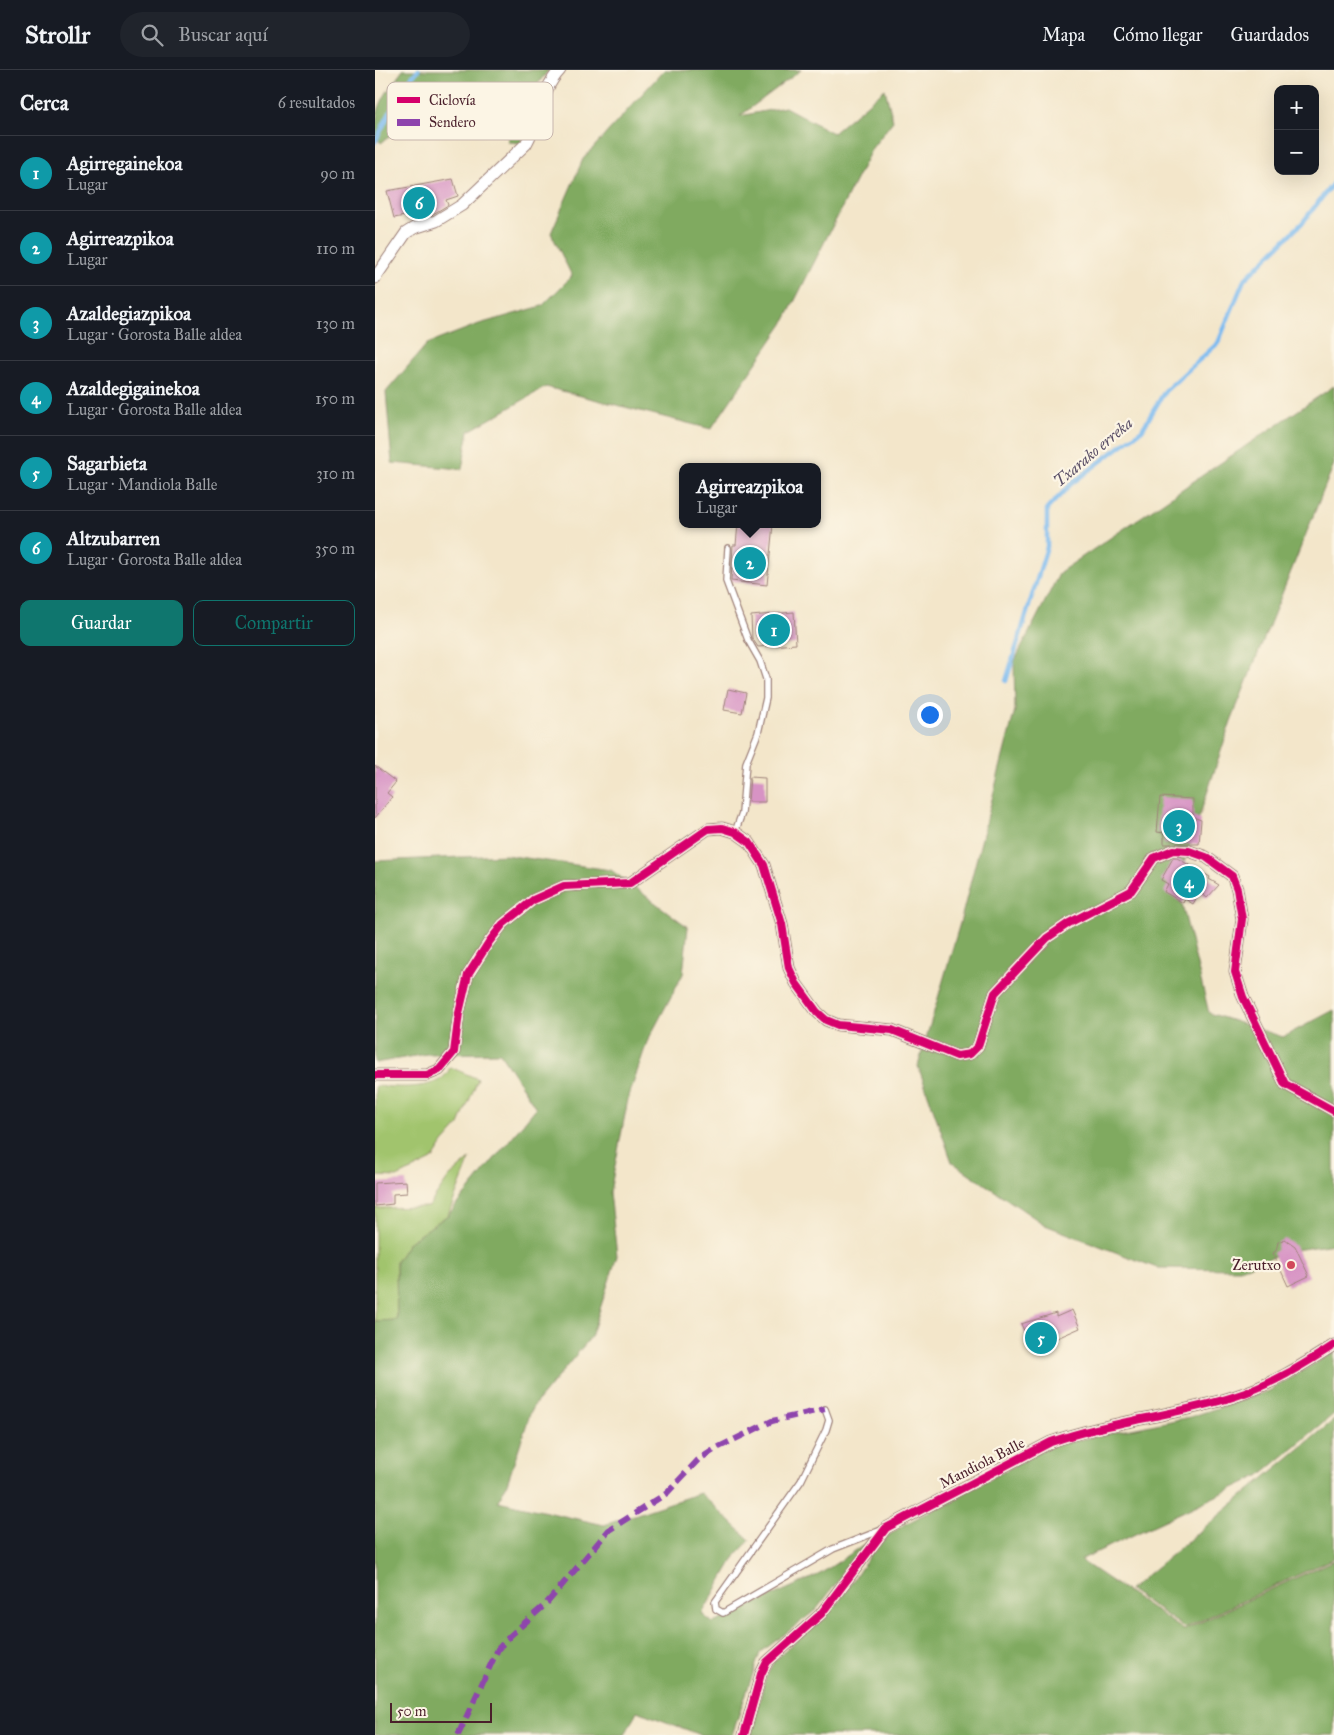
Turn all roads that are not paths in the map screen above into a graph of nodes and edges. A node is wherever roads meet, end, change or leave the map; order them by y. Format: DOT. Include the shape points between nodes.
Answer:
graph roads {
  1 [pos="560,70"];
  2 [pos="550,82"];
  3 [pos="529,140"];
  4 [pos="375,278"];
  5 [pos="728,548"];
  6 [pos="735,832"];
  7 [pos="375,1075"];
  8 [pos="1334,1111"];
  9 [pos="1334,1345"];
  10 [pos="825,1409"];
  11 [pos="885,1528"];
  12 [pos="744,1735"];
  1 -- 2 [label="street"];
  3 -- 4 [label="street" via="462,205 436,221 406,233"];
  5 -- 6 [label="lane" via="726,581 766,680 766,698 746,763 742,813"];
  6 -- 7 [label="street" via="708,828 629,883 564,886 533,900 503,924 468,975 454,1052 439,1070 427,1076"];
  6 -- 8 [label="street" via="749,842 764,865 782,924 789,968 817,1012 838,1025 893,1030 957,1056 970,1054 978,1046 995,994 1047,938 1131,891 1154,858 1173,850 1206,857 1231,876 1237,889 1242,919 1235,972 1243,997 1285,1084"];
  9 -- 11 [label="street, Mandiola Balle" via="1282,1377 1237,1396 1051,1442"];
  10 -- 11 [label="lane" via="829,1420 826,1430 801,1481 715,1602 716,1608 723,1613 833,1549"];
  11 -- 12 [label="street, Mandiola Balle" via="821,1614 767,1662"];
}
